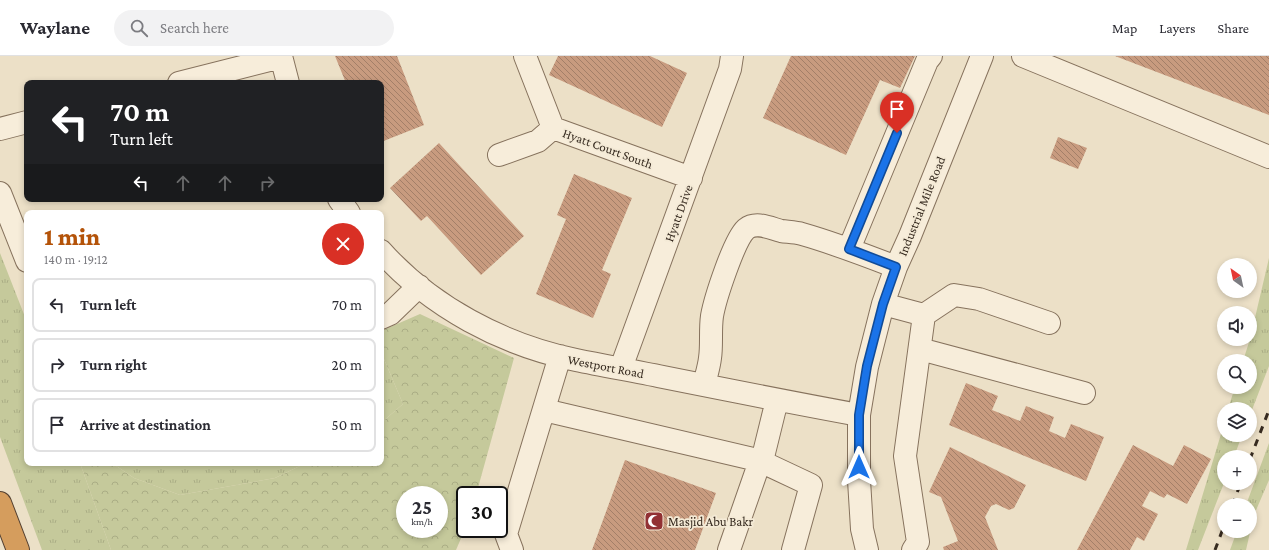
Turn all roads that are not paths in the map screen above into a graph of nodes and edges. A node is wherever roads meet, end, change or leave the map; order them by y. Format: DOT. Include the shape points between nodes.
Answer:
graph roads {
  1 [pos="281,56"];
  2 [pos="525,56"];
  3 [pos="732,56"];
  4 [pos="931,56"];
  5 [pos="982,56"];
  6 [pos="1023,56"];
  7 [pos="190,80"];
  8 [pos="287,80"];
  9 [pos="24,123"];
  10 [pos="553,128"];
  11 [pos="0,129"];
  12 [pos="500,155"];
  13 [pos="1269,157"];
  14 [pos="691,178"];
  15 [pos="0,193"];
  16 [pos="849,249"];
  17 [pos="24,254"];
  18 [pos="384,255"];
  19 [pos="896,267"];
  20 [pos="419,286"];
  21 [pos="883,304"];
  22 [pos="924,315"];
  23 [pos="384,317"];
  24 [pos="1049,323"];
  25 [pos="920,349"];
  26 [pos="560,356"];
  27 [pos="621,368"];
  28 [pos="704,385"];
  29 [pos="1084,393"];
  30 [pos="777,400"];
  31 [pos="544,410"];
  32 [pos="859,415"];
  33 [pos="760,461"];
  34 [pos="0,503"];
  35 [pos="18,550"];
  36 [pos="512,550"];
  37 [pos="729,550"];
  38 [pos="793,550"];
  39 [pos="867,550"];
  40 [pos="913,550"];
  1 -- 7 [label="street"];
  1 -- 8 [label="street"];
  2 -- 10 [label="street, Hyatt Court South"];
  3 -- 14 [label="street, Hyatt Drive" via="730,69"];
  4 -- 16 [label="street"];
  5 -- 19 [label="street, Industrial Mile Road"];
  6 -- 13 [label="street"];
  9 -- 11 [label="street"];
  10 -- 12 [label="street" via="538,141"];
  10 -- 14 [label="street, Hyatt Court South"];
  14 -- 27 [label="street, Hyatt Drive"];
  15 -- 17 [label="street"];
  16 -- 19 [label="street"];
  16 -- 28 [label="street" via="764,226 747,229 730,259 714,308 710,359"];
  18 -- 20 [label="street, Westport Road"];
  19 -- 21 [label="street, Industrial Mile Road"];
  20 -- 23 [label="street"];
  20 -- 26 [label="street, Westport Road" via="476,324 515,342"];
  21 -- 22 [label="street"];
  21 -- 32 [label="street, Industrial Mile Road" via="867,366"];
  22 -- 24 [label="street" via="954,295 979,299"];
  22 -- 25 [label="street"];
  25 -- 29 [label="street"];
  25 -- 40 [label="street" via="905,456 918,542"];
  26 -- 27 [label="street, Westport Road"];
  26 -- 31 [label="street"];
  27 -- 28 [label="street, Westport Road"];
  28 -- 30 [label="street, Westport Road"];
  30 -- 32 [label="street, Westport Road"];
  30 -- 33 [label="street"];
  31 -- 33 [label="street"];
  31 -- 36 [label="street" via="506,534"];
  32 -- 39 [label="street, Industrial Mile Road" via="859,480 862,529"];
  33 -- 37 [label="street"];
  33 -- 38 [label="street" via="811,485"];
  34 -- 35 [label="highway"];
}
